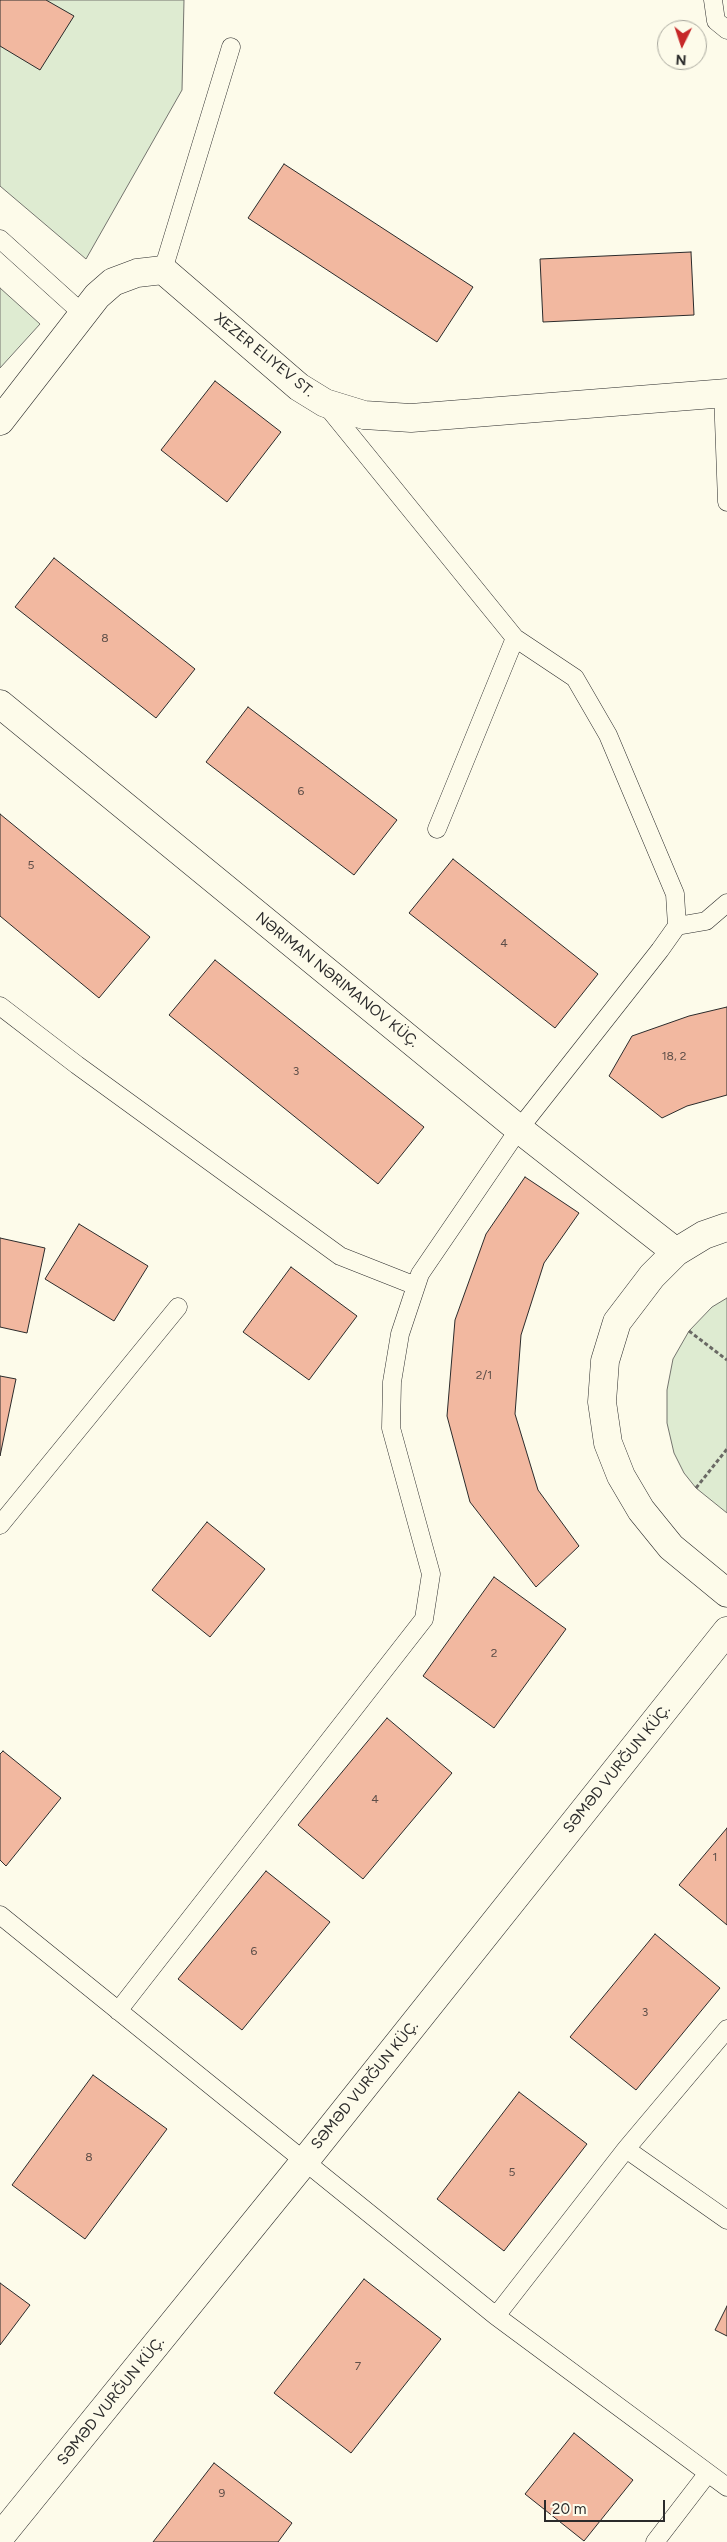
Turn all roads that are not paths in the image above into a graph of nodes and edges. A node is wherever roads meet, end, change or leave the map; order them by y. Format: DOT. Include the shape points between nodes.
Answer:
graph roads {
  1 [pos="713,0"];
  2 [pos="727,30"];
  3 [pos="231,47"];
  4 [pos="0,239"];
  5 [pos="163,270"];
  6 [pos="83,314"];
  7 [pos="725,393"];
  8 [pos="325,403"];
  9 [pos="0,421"];
  10 [pos="727,502"];
  11 [pos="515,638"];
  12 [pos="0,704"];
  13 [pos="437,829"];
  14 [pos="727,903"];
  15 [pos="676,926"];
  16 [pos="0,1006"];
  17 [pos="519,1129"];
  18 [pos="727,1227"];
  19 [pos="676,1252"];
  20 [pos="416,1286"];
  21 [pos="178,1307"];
  22 [pos="0,1524"];
  23 [pos="727,1593"];
  24 [pos="727,1631"];
  25 [pos="0,1915"];
  26 [pos="118,2011"];
  27 [pos="727,2029"];
  28 [pos="626,2149"];
  29 [pos="304,2162"];
  30 [pos="727,2220"];
  31 [pos="496,2316"];
  32 [pos="708,2473"];
  33 [pos="727,2487"];
  34 [pos="0,2537"];
  35 [pos="7,2542"];
  36 [pos="654,2542"];
  1 -- 2 [label="lane" via="716,21"];
  3 -- 5 [label="lane"];
  4 -- 6 [label="lane"];
  5 -- 6 [label="street" via="137,272 112,282"];
  5 -- 8 [label="street, XEZER ELIYEV ST." via="299,387"];
  6 -- 9 [label="street"];
  7 -- 8 [label="street, XEZER ELIYEV ST." via="411,418 364,415"];
  7 -- 10 [label="lane"];
  8 -- 11 [label="lane"];
  11 -- 13 [label="lane"];
  11 -- 15 [label="lane" via="576,678 608,735 675,894"];
  12 -- 17 [label="street, NƏRIMAN NƏRIMANOV KÜÇ."];
  14 -- 15 [label="lane" via="706,921"];
  15 -- 17 [label="lane"];
  16 -- 20 [label="lane" via="340,1256"];
  17 -- 19 [label="street, NƏRIMAN NƏRIMANOV KÜÇ."];
  17 -- 20 [label="lane" via="456,1218 420,1274"];
  18 -- 19 [label="street" via="704,1235"];
  19 -- 23 [label="street" via="652,1276 617,1322 605,1361 602,1402 608,1443 621,1476 641,1510 671,1547"];
  20 -- 26 [label="lane" via="400,1334 391,1428 431,1574 424,1620"];
  21 -- 22 [label="lane"];
  24 -- 29 [label="street, SƏMƏD VURĞUN KÜÇ."];
  25 -- 26 [label="lane"];
  26 -- 29 [label="lane"];
  27 -- 28 [label="lane"];
  28 -- 30 [label="lane"];
  28 -- 31 [label="lane"];
  29 -- 31 [label="lane"];
  29 -- 34 [label="street, SƏMƏD VURĞUN KÜÇ."];
  31 -- 32 [label="lane"];
  32 -- 33 [label="lane"];
  32 -- 36 [label="lane"];
  34 -- 35 [label="lane"];
}
